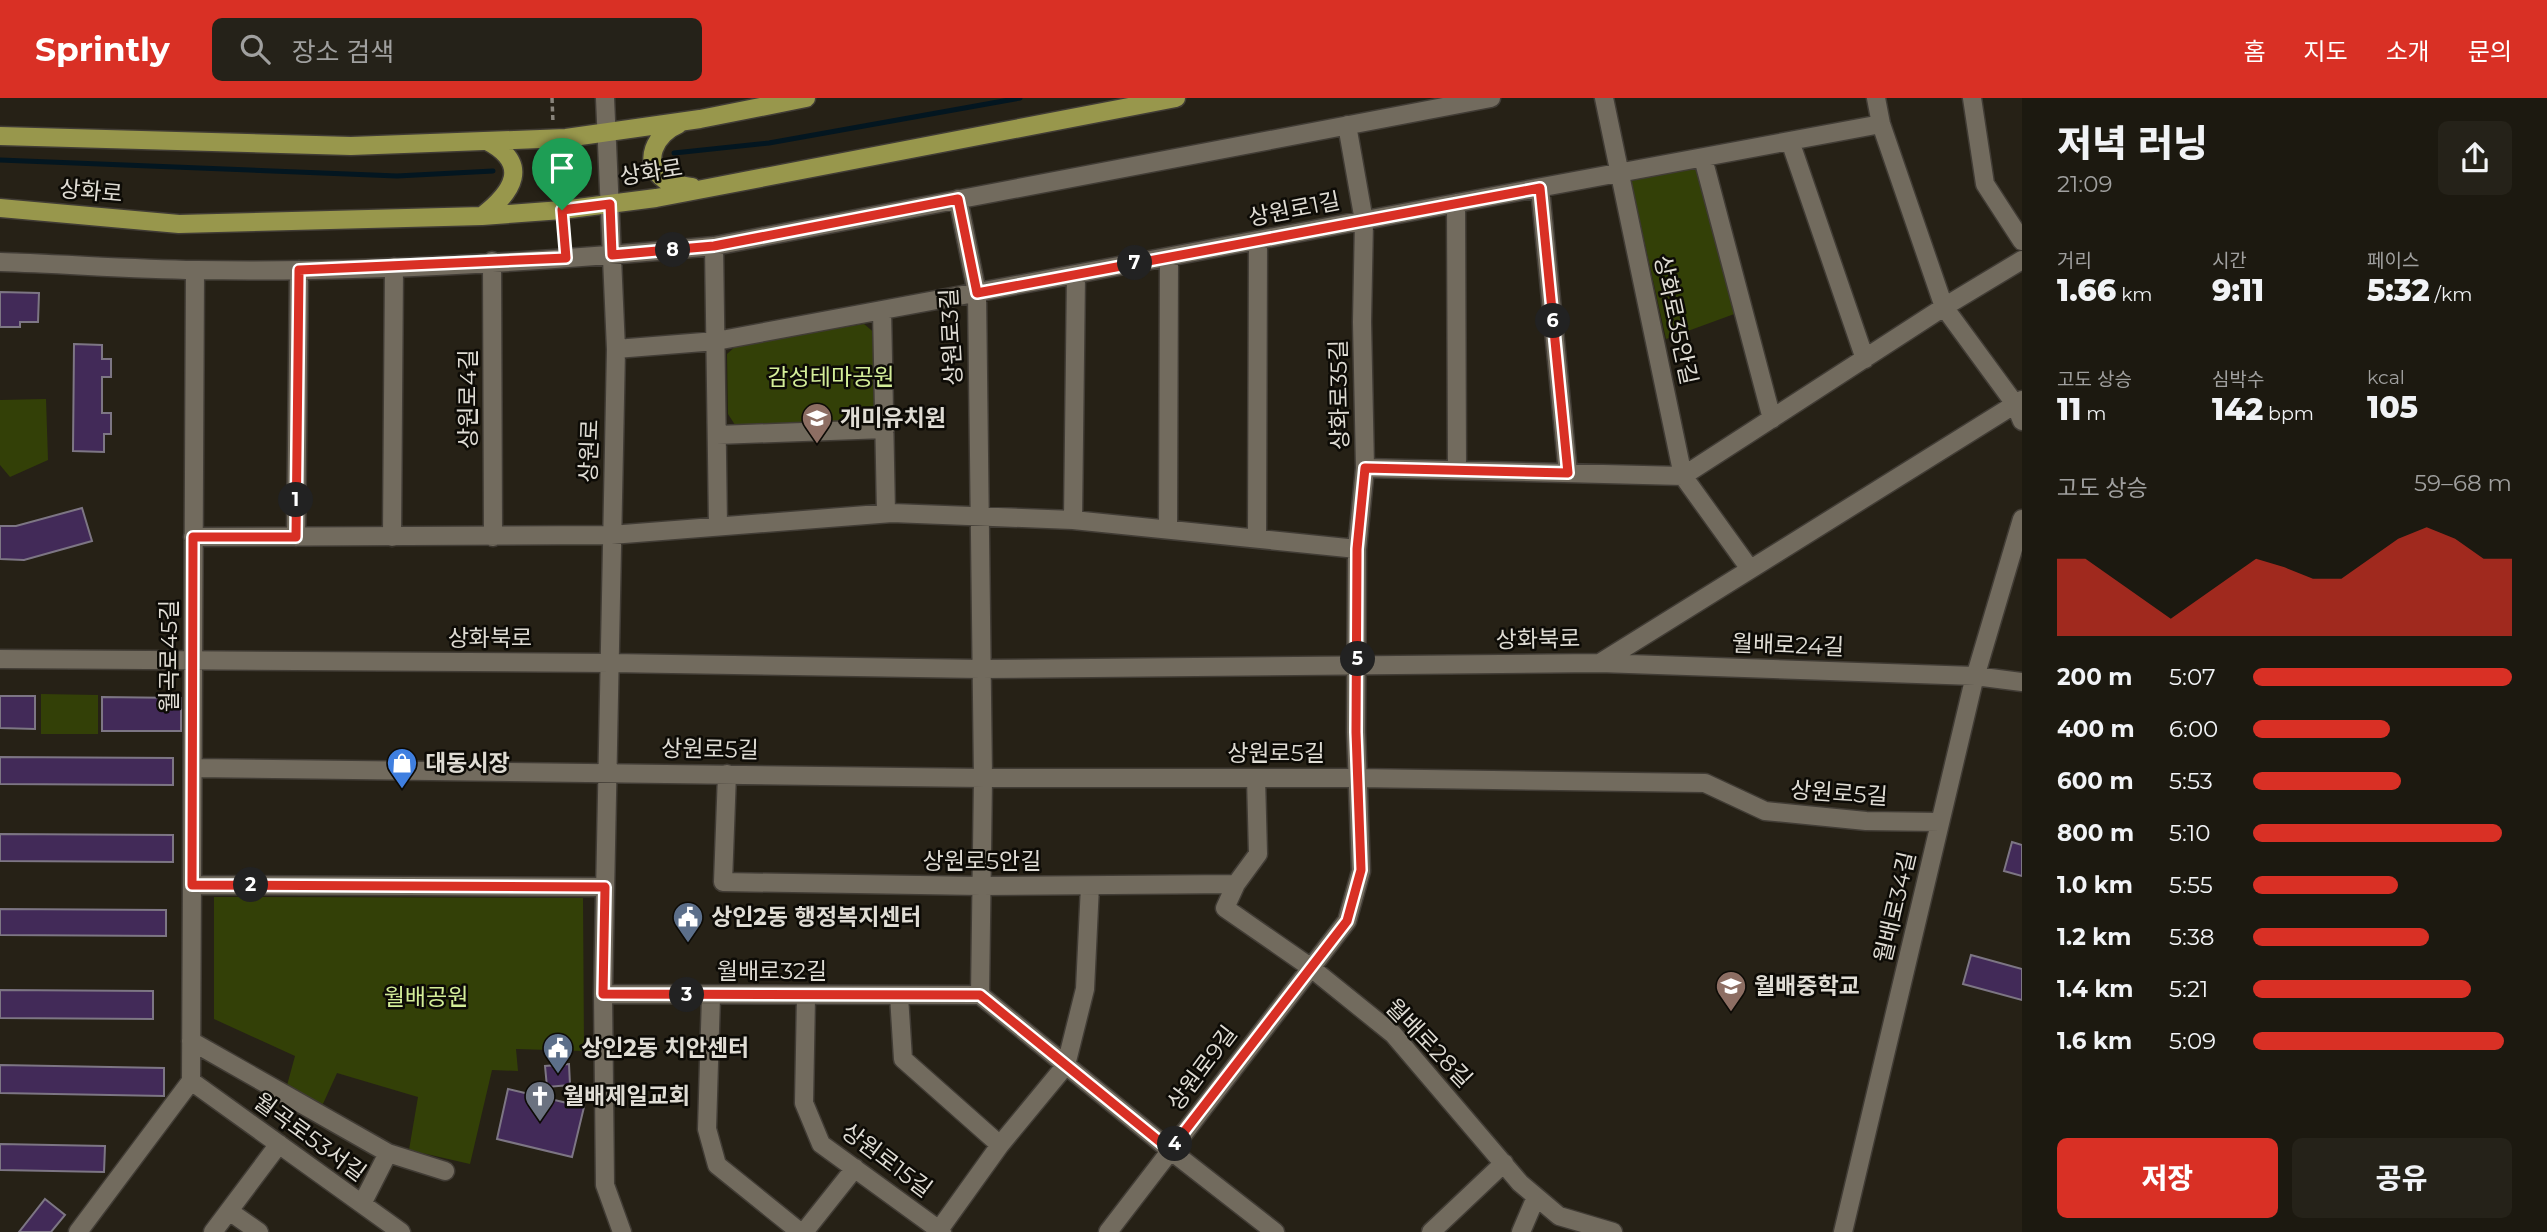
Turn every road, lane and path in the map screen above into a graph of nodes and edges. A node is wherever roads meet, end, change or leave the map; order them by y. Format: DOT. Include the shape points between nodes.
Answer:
graph roads {
  1 [pos="552,98"];
  2 [pos="605,98"];
  3 [pos="806,98"];
  4 [pos="1176,98"];
  5 [pos="1491,98"];
  6 [pos="1604,98"];
  7 [pos="1876,98"];
  8 [pos="1972,98"];
  9 [pos="685,121"];
  10 [pos="1881,124"];
  11 [pos="1347,125"];
  12 [pos="605,132"];
  13 [pos="0,136"];
  14 [pos="554,139"];
  15 [pos="487,141"];
  16 [pos="1790,141"];
  17 [pos="1703,158"];
  18 [pos="1620,173"];
  19 [pos="1540,188"];
  20 [pos="701,189"];
  21 [pos="958,199"];
  22 [pos="1456,203"];
  23 [pos="610,204"];
  24 [pos="0,208"];
  25 [pos="562,210"];
  26 [pos="482,216"];
  27 [pos="1364,220"];
  28 [pos="1258,240"];
  29 [pos="2022,241"];
  30 [pos="714,246"];
  31 [pos="612,255"];
  32 [pos="1169,257"];
  33 [pos="566,258"];
  34 [pos="2022,260"];
  35 [pos="492,261"];
  36 [pos="0,262"];
  37 [pos="394,267"];
  38 [pos="195,270"];
  39 [pos="299,270"];
  40 [pos="1076,274"];
  41 [pos="977,293"];
  42 [pos="1944,307"];
  43 [pos="882,310"];
  44 [pos="716,341"];
  45 [pos="616,349"];
  46 [pos="1865,359"];
  47 [pos="2018,402"];
  48 [pos="1772,419"];
  49 [pos="2022,421"];
  50 [pos="885,429"];
  51 [pos="717,435"];
  52 [pos="1365,468"];
  53 [pos="1457,470"];
  54 [pos="1568,473"];
  55 [pos="1683,476"];
  56 [pos="886,513"];
  57 [pos="981,516"];
  58 [pos="2022,519"];
  59 [pos="1073,520"];
  60 [pos="718,526"];
  61 [pos="1168,529"];
  62 [pos="611,536"];
  63 [pos="193,537"];
  64 [pos="296,537"];
  65 [pos="392,537"];
  66 [pos="493,537"];
  67 [pos="1257,538"];
  68 [pos="1357,549"];
  69 [pos="1750,569"];
  70 [pos="0,659"];
  71 [pos="194,660"];
  72 [pos="611,663"];
  73 [pos="1600,663"];
  74 [pos="1358,665"];
  75 [pos="980,669"];
  76 [pos="1975,676"];
  77 [pos="2022,681"];
  78 [pos="194,768"];
  79 [pos="606,772"];
  80 [pos="727,774"];
  81 [pos="983,778"];
  82 [pos="1256,778"];
  83 [pos="1357,778"];
  84 [pos="1940,822"];
  85 [pos="1236,884"];
  86 [pos="192,885"];
  87 [pos="981,886"];
  88 [pos="1090,886"];
  89 [pos="605,887"];
  90 [pos="1310,967"];
  91 [pos="603,994"];
  92 [pos="980,995"];
  93 [pos="711,996"];
  94 [pos="807,996"];
  95 [pos="900,996"];
  96 [pos="191,1041"];
  97 [pos="1066,1065"];
  98 [pos="191,1081"];
  99 [pos="279,1144"];
  100 [pos="1000,1145"];
  101 [pos="1170,1150"];
  102 [pos="388,1153"];
  103 [pos="1504,1163"];
  104 [pos="855,1168"];
  105 [pos="444,1171"];
  106 [pos="1536,1196"];
  107 [pos="362,1204"];
  108 [pos="229,1210"];
  109 [pos="619,1230"];
  110 [pos="941,1231"];
  111 [pos="78,1232"];
  112 [pos="213,1232"];
  113 [pos="259,1232"];
  114 [pos="401,1232"];
  115 [pos="802,1232"];
  116 [pos="1108,1232"];
  117 [pos="1275,1232"];
  118 [pos="1431,1232"];
  119 [pos="1521,1232"];
  120 [pos="1613,1232"];
  121 [pos="1843,1232"];
  1 -- 14 [label="path"];
  2 -- 12 [label="street, 상원로"];
  3 -- 9 [label="main road, 상화로"];
  4 -- 20 [label="main road, 상화로"];
  5 -- 11 [label="street"];
  6 -- 18 [label="street, 상화로35안길"];
  7 -- 10 [label="street"];
  8 -- 29 [label="street" via="1984,184"];
  9 -- 12 [label="main road, 상화로"];
  9 -- 20 [label="main road" via="659,138 651,160 664,180"];
  10 -- 16 [label="street, 상원로1길"];
  10 -- 42 [label="street"];
  11 -- 21 [label="street"];
  11 -- 27 [label="street, 상화로35길"];
  12 -- 14 [label="main road, 상화로"];
  12 -- 23 [label="street, 상원로"];
  13 -- 15 [label="main road, 상화로" via="351,146"];
  14 -- 15 [label="main road, 상화로"];
  14 -- 25 [label="path"];
  15 -- 26 [label="main road" via="512,161 513,182 501,201"];
  16 -- 17 [label="street, 상원로1길"];
  16 -- 46 [label="street"];
  17 -- 18 [label="street, 상원로1길"];
  17 -- 48 [label="street"];
  18 -- 19 [label="street, 상원로1길"];
  18 -- 55 [label="street, 상화로35안길"];
  19 -- 22 [label="street, 상원로1길"];
  19 -- 54 [label="street"];
  20 -- 23 [label="main road, 상화로"];
  21 -- 30 [label="street"];
  21 -- 41 [label="street, 상원로3길"];
  22 -- 27 [label="street, 상원로1길"];
  22 -- 53 [label="street"];
  23 -- 25 [label="main road, 상화로"];
  23 -- 31 [label="street, 상원로"];
  24 -- 26 [label="main road, 상화로" via="179,224"];
  25 -- 26 [label="main road, 상화로"];
  25 -- 33 [label="path"];
  27 -- 28 [label="street, 상원로1길"];
  27 -- 52 [label="street, 상화로35길"];
  28 -- 32 [label="street, 상원로1길"];
  28 -- 67 [label="street"];
  30 -- 31 [label="street"];
  30 -- 44 [label="street"];
  31 -- 33 [label="street"];
  31 -- 45 [label="street, 상원로"];
  32 -- 40 [label="street, 상원로1길"];
  32 -- 61 [label="street"];
  33 -- 35 [label="street"];
  34 -- 42 [label="street"];
  35 -- 37 [label="street"];
  35 -- 66 [label="street, 상원로4길"];
  36 -- 38 [label="street"];
  37 -- 39 [label="street"];
  37 -- 65 [label="street"];
  38 -- 39 [label="street"];
  38 -- 63 [label="street, 월곡로45길"];
  39 -- 64 [label="street"];
  40 -- 41 [label="street, 상원로1길"];
  40 -- 59 [label="street"];
  41 -- 43 [label="street, 상원로1길"];
  41 -- 57 [label="street, 상원로3길"];
  42 -- 46 [label="street"];
  42 -- 47 [label="street"];
  43 -- 44 [label="street, 상원로1길"];
  43 -- 50 [label="street"];
  44 -- 45 [label="street, 상원로1길"];
  44 -- 51 [label="street"];
  45 -- 62 [label="street, 상원로"];
  46 -- 48 [label="street"];
  47 -- 49 [label="street"];
  47 -- 69 [label="street, 상화북로"];
  48 -- 55 [label="street"];
  50 -- 51 [label="street"];
  50 -- 56 [label="street"];
  51 -- 60 [label="street"];
  52 -- 53 [label="street"];
  52 -- 68 [label="street, 상화로35길"];
  53 -- 54 [label="street"];
  54 -- 55 [label="street"];
  55 -- 69 [label="street"];
  56 -- 57 [label="street"];
  56 -- 60 [label="street"];
  57 -- 59 [label="street"];
  57 -- 75 [label="street"];
  58 -- 76 [label="street"];
  59 -- 61 [label="street"];
  60 -- 62 [label="street"];
  61 -- 67 [label="street"];
  62 -- 66 [label="street"];
  62 -- 72 [label="street, 상원로"];
  63 -- 64 [label="street"];
  63 -- 71 [label="street, 월곡로45길"];
  64 -- 65 [label="street"];
  65 -- 66 [label="street"];
  67 -- 68 [label="street"];
  68 -- 74 [label="street, 상화로35길"];
  69 -- 73 [label="street, 상화북로"];
  70 -- 71 [label="street, 상화북로"];
  71 -- 72 [label="street, 상화북로"];
  71 -- 78 [label="street, 월곡로45길"];
  72 -- 75 [label="street, 상화북로"];
  72 -- 79 [label="street, 상원로"];
  73 -- 74 [label="street, 상화북로"];
  73 -- 76 [label="street, 월배로24길"];
  74 -- 75 [label="street, 상화북로"];
  74 -- 83 [label="street, 상원로9길"];
  75 -- 81 [label="street"];
  76 -- 77 [label="street, 월배로24길"];
  76 -- 84 [label="street, 월배로34길"];
  78 -- 79 [label="street"];
  78 -- 86 [label="street, 월곡로45길"];
  79 -- 80 [label="street, 상원로5길"];
  79 -- 89 [label="street, 상원로"];
  80 -- 81 [label="street, 상원로5길"];
  80 -- 87 [label="street, 상원로5안길" via="723,882"];
  81 -- 82 [label="street, 상원로5길"];
  81 -- 87 [label="street"];
  82 -- 83 [label="street, 상원로5길"];
  82 -- 85 [label="street" via="1258,855"];
  83 -- 84 [label="street, 상원로5길" via="1705,783 1765,811 1866,821"];
  83 -- 90 [label="street, 상원로9길" via="1361,870 1347,921"];
  84 -- 121 [label="street, 월배로34길"];
  85 -- 88 [label="street, 상원로5안길"];
  85 -- 90 [label="street" via="1225,908"];
  86 -- 89 [label="street"];
  86 -- 96 [label="street, 월곡로45길"];
  87 -- 88 [label="street, 상원로5안길"];
  87 -- 92 [label="street"];
  88 -- 97 [label="street" via="1085,989"];
  89 -- 91 [label="street, 상원로"];
  90 -- 101 [label="street, 상원로9길"];
  90 -- 103 [label="street, 월배로28길" via="1393,1034"];
  91 -- 93 [label="street, 월배로32길"];
  91 -- 109 [label="street, 상원로" via="605,1185"];
  92 -- 95 [label="street, 월배로32길"];
  92 -- 97 [label="street"];
  93 -- 94 [label="street, 월배로32길"];
  93 -- 115 [label="street" via="707,1129 717,1165"];
  94 -- 95 [label="street, 월배로32길"];
  94 -- 104 [label="street, 상원로15길" via="804,1103 821,1144"];
  95 -- 100 [label="street" via="903,1059"];
  96 -- 98 [label="street, 월곡로45길"];
  96 -- 102 [label="street"];
  97 -- 100 [label="street"];
  97 -- 101 [label="street"];
  98 -- 99 [label="street, 월곡로53서길"];
  98 -- 111 [label="street"];
  99 -- 107 [label="street, 월곡로53서길"];
  99 -- 108 [label="street"];
  100 -- 110 [label="street"];
  101 -- 116 [label="street, 상원로9길"];
  101 -- 117 [label="street"];
  102 -- 105 [label="street"];
  102 -- 107 [label="street"];
  103 -- 106 [label="street, 월배로28길"];
  103 -- 118 [label="street"];
  104 -- 110 [label="street, 상원로15길"];
  104 -- 115 [label="street"];
  106 -- 119 [label="street"];
  106 -- 120 [label="street, 월배로28길" via="1559,1216"];
  107 -- 114 [label="street, 월곡로53서길"];
  108 -- 112 [label="street"];
  108 -- 113 [label="street"];
}
